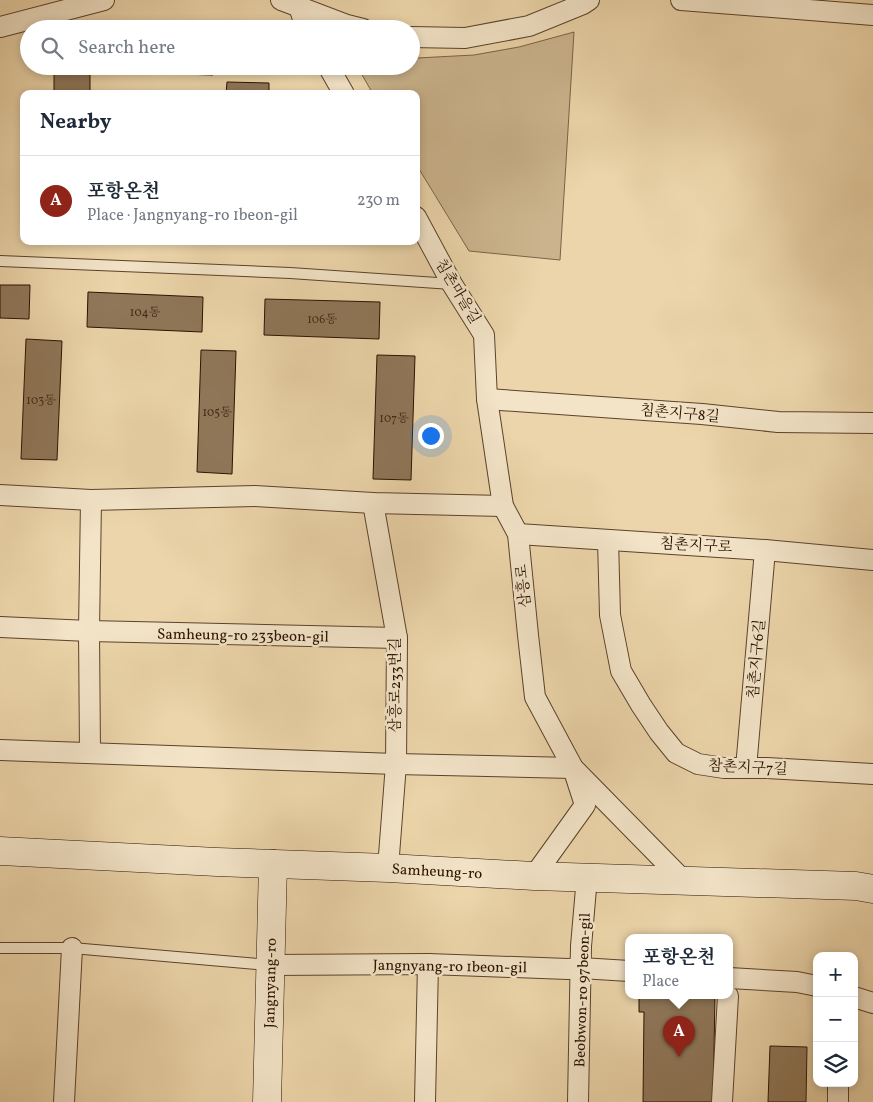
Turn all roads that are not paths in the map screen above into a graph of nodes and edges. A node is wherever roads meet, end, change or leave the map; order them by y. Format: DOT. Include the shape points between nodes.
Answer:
graph roads {
  1 [pos="104,0"];
  2 [pos="589,0"];
  3 [pos="681,0"];
  4 [pos="290,3"];
  5 [pos="873,15"];
  6 [pos="27,20"];
  7 [pos="300,20"];
  8 [pos="334,20"];
  9 [pos="20,22"];
  10 [pos="0,27"];
  11 [pos="420,37"];
  12 [pos="333,75"];
  13 [pos="342,90"];
  14 [pos="420,224"];
  15 [pos="0,261"];
  16 [pos="452,284"];
  17 [pos="487,399"];
  18 [pos="873,423"];
  19 [pos="0,495"];
  20 [pos="91,500"];
  21 [pos="373,503"];
  22 [pos="503,506"];
  23 [pos="518,534"];
  24 [pos="608,540"];
  25 [pos="765,550"];
  26 [pos="873,560"];
  27 [pos="0,628"];
  28 [pos="89,631"];
  29 [pos="397,638"];
  30 [pos="0,750"];
  31 [pos="90,753"];
  32 [pos="396,764"];
  33 [pos="573,768"];
  34 [pos="746,768"];
  35 [pos="873,774"];
  36 [pos="0,851"];
  37 [pos="273,864"];
  38 [pos="388,868"];
  39 [pos="534,876"];
  40 [pos="588,878"];
  41 [pos="684,880"];
  42 [pos="873,889"];
  43 [pos="0,948"];
  44 [pos="72,948"];
  45 [pos="428,964"];
  46 [pos="270,965"];
  47 [pos="581,968"];
  48 [pos="625,971"];
  49 [pos="733,978"];
  50 [pos="813,985"];
  51 [pos="858,998"];
  52 [pos="728,999"];
  53 [pos="873,1003"];
  54 [pos="838,1087"];
  55 [pos="64,1102"];
  56 [pos="267,1102"];
  57 [pos="425,1102"];
  58 [pos="578,1102"];
  59 [pos="722,1102"];
  60 [pos="838,1102"];
  1 -- 6 [label="street"];
  2 -- 11 [label="street" via="529,26 466,38"];
  3 -- 5 [label="street"];
  4 -- 7 [label="street"];
  4 -- 8 [label="street"];
  9 -- 10 [label="street"];
  12 -- 13 [label="street"];
  14 -- 16 [label="street, 침촌마을길"];
  15 -- 16 [label="lane"];
  16 -- 17 [label="street, 침촌마을길" via="484,335"];
  17 -- 18 [label="street, 침촌지구8길" via="778,422"];
  17 -- 22 [label="street, 삼흥로"];
  19 -- 20 [label="street"];
  20 -- 21 [label="street" via="255,496"];
  20 -- 28 [label="street"];
  21 -- 22 [label="street"];
  21 -- 29 [label="street, 삼흥로233번길"];
  22 -- 23 [label="street, 삼흥로"];
  23 -- 24 [label="street, 침촌지구로"];
  23 -- 33 [label="street, 삼흥로" via="535,697"];
  24 -- 25 [label="street, 침촌지구로"];
  24 -- 34 [label="street, 참촌지구7길" via="610,615 621,671 641,705 676,753 698,764"];
  25 -- 26 [label="street, 침촌지구로"];
  25 -- 34 [label="street, 침촌지구6길"];
  27 -- 28 [label="street, Samheung-ro 233beon-gil"];
  28 -- 29 [label="street, Samheung-ro 233beon-gil"];
  28 -- 31 [label="street"];
  29 -- 32 [label="street, 삼흥로233번길"];
  30 -- 31 [label="street"];
  31 -- 32 [label="street"];
  32 -- 33 [label="street"];
  32 -- 38 [label="street, 삼흥로233번길"];
  33 -- 39 [label="street, 삼흥로" via="585,805"];
  33 -- 41 [label="street, 삼흥로"];
  34 -- 35 [label="street, 참촌지구7길"];
  36 -- 37 [label="main road, Samheung-ro"];
  37 -- 38 [label="main road, Samheung-ro"];
  37 -- 46 [label="main road, Jangnyang-ro"];
  38 -- 39 [label="main road, Samheung-ro"];
  39 -- 40 [label="main road, Samheung-ro"];
  40 -- 41 [label="main road, Samheung-ro"];
  40 -- 47 [label="street, Beobwon-ro 97beon-gil"];
  41 -- 42 [label="main road, Samheung-ro"];
  43 -- 44 [label="lane"];
  44 -- 46 [label="lane"];
  44 -- 55 [label="street"];
  45 -- 46 [label="street, Jangnyang-ro 1beon-gil"];
  45 -- 47 [label="street, Jangnyang-ro 1beon-gil"];
  45 -- 57 [label="street"];
  46 -- 56 [label="main road, Jangnyang-ro"];
  47 -- 48 [label="street, Jangnyang-ro 1beon-gil"];
  47 -- 58 [label="street, Beobwon-ro 97beon-gil"];
  49 -- 50 [label="street"];
  51 -- 53 [label="street"];
  52 -- 59 [label="street"];
  54 -- 60 [label="street"];
}
